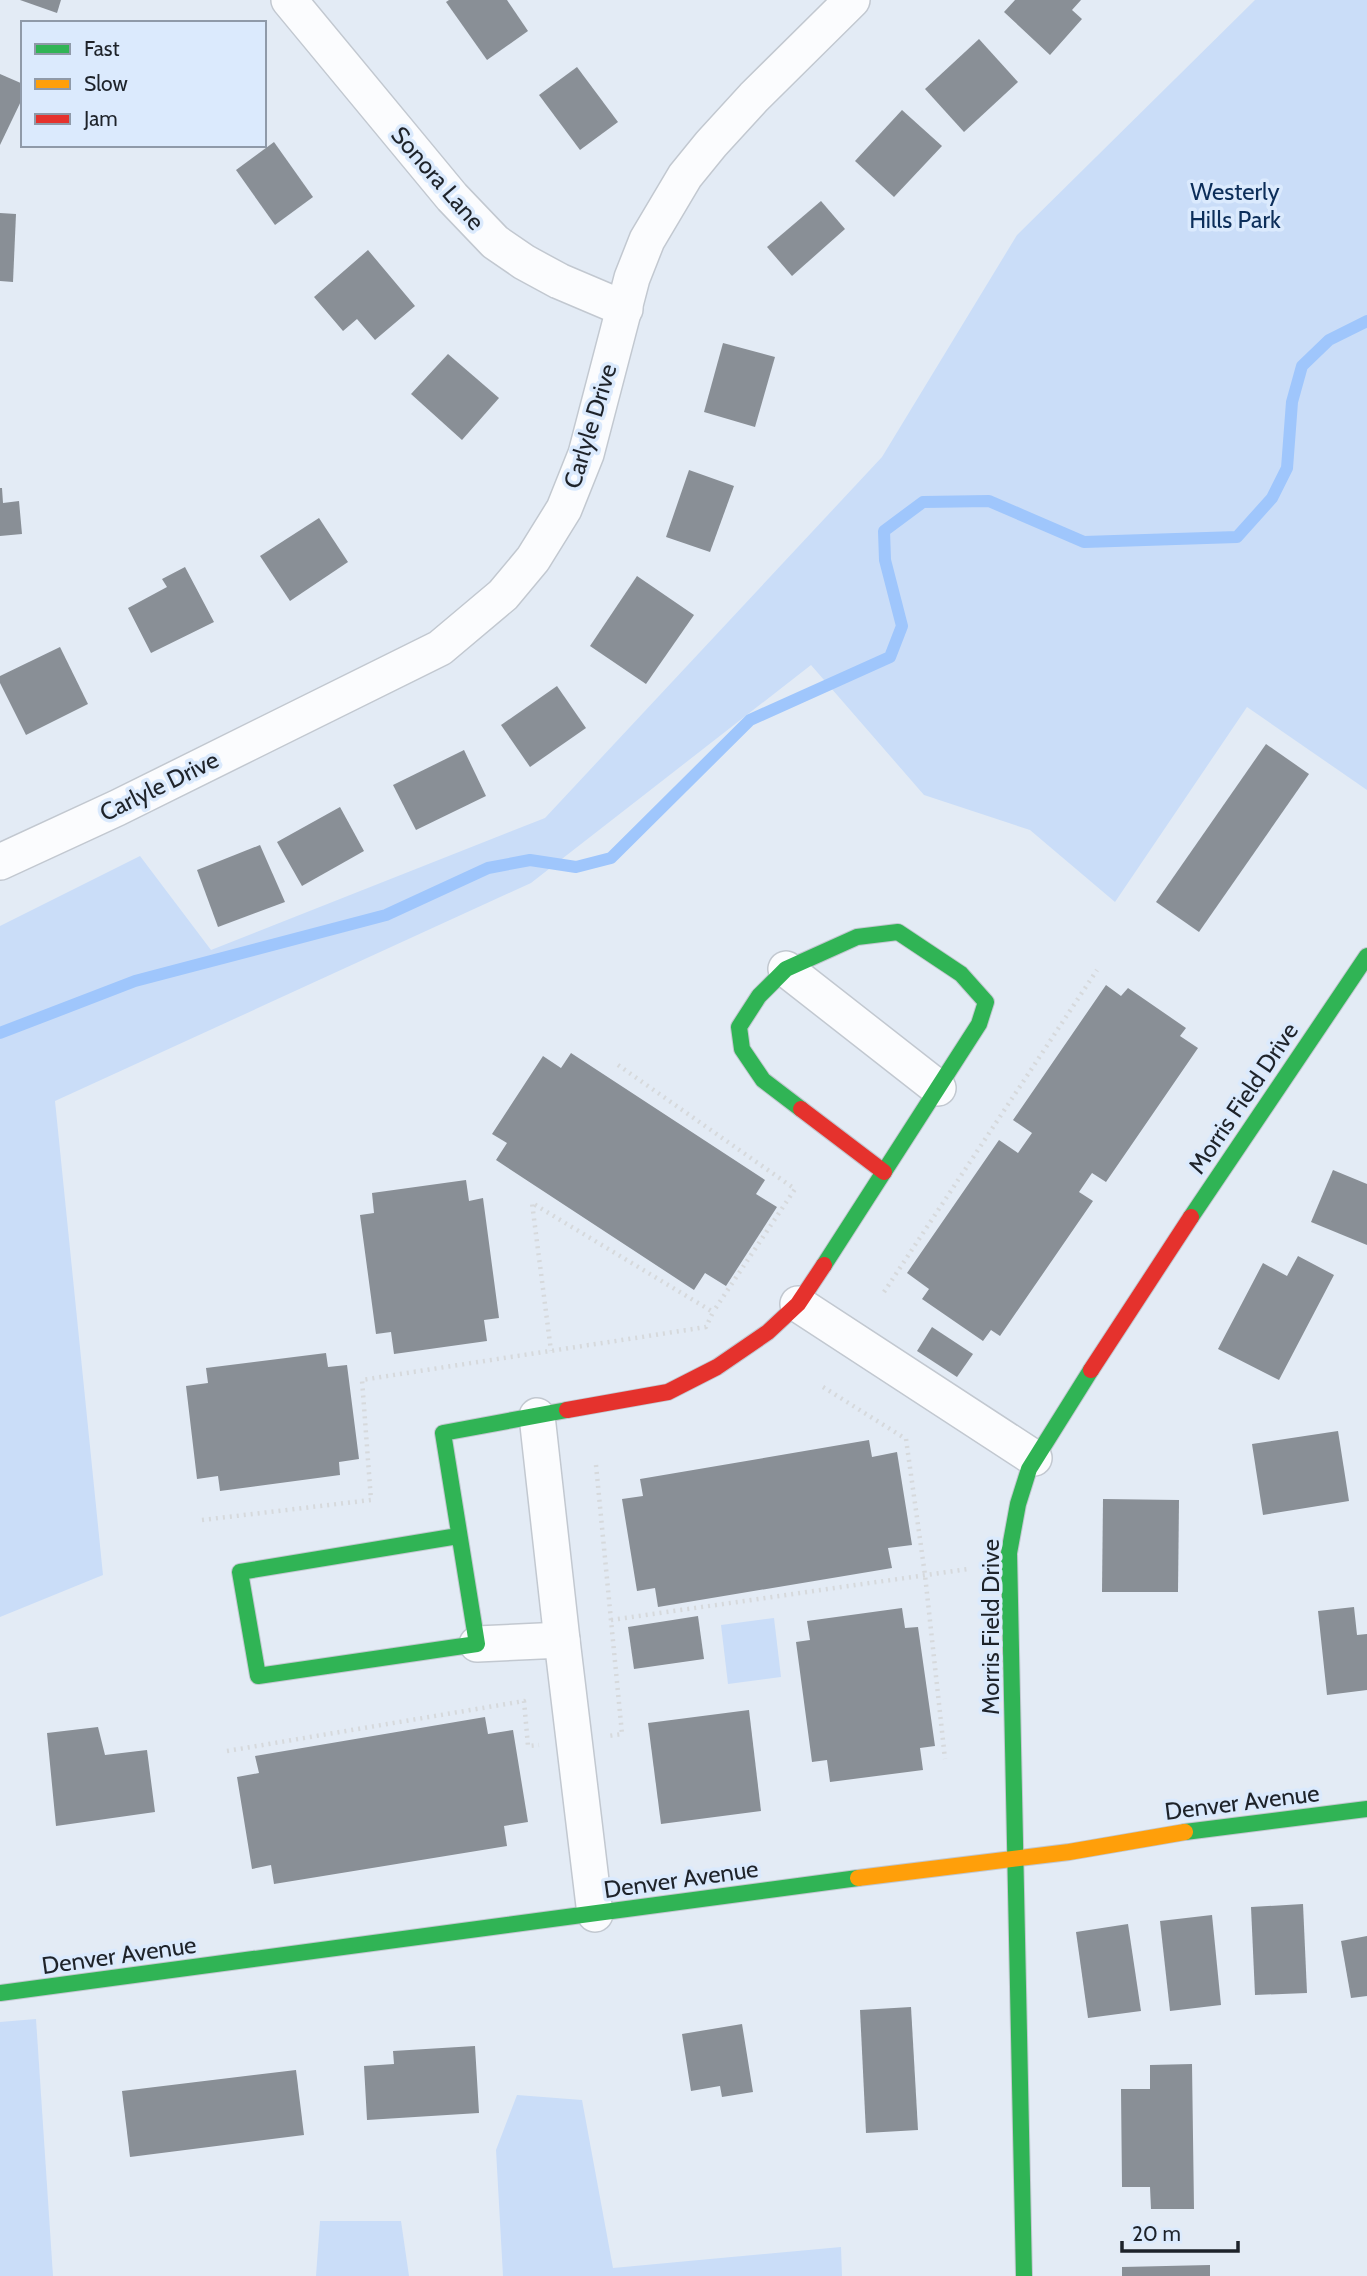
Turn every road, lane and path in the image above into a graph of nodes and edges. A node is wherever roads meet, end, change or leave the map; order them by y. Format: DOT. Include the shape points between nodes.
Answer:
graph roads {
  1 [pos="289,0"];
  2 [pos="852,0"];
  3 [pos="625,309"];
  4 [pos="0,862"];
  5 [pos="1367,956"];
  6 [pos="786,969"];
  7 [pos="1097,970"];
  8 [pos="618,1065"];
  9 [pos="938,1088"];
  10 [pos="884,1172"];
  11 [pos="884,1292"];
  12 [pos="798,1304"];
  13 [pos="713,1312"];
  14 [pos="551,1351"];
  15 [pos="823,1387"];
  16 [pos="537,1416"];
  17 [pos="1034,1458"];
  18 [pos="596,1465"];
  19 [pos="202,1520"];
  20 [pos="458,1536"];
  21 [pos="968,1569"];
  22 [pos="925,1575"];
  23 [pos="611,1620"];
  24 [pos="562,1640"];
  25 [pos="477,1644"];
  26 [pos="549,1744"];
  27 [pos="607,1749"];
  28 [pos="227,1751"];
  29 [pos="945,1759"];
  30 [pos="1367,1810"];
  31 [pos="1016,1857"];
  32 [pos="595,1913"];
  33 [pos="0,1993"];
  34 [pos="1024,2276"];
  1 -- 3 [label="street, Sonora Lane" via="452,197 495,242 559,281"];
  2 -- 3 [label="street, Carlyle Drive" via="754,97 685,176 647,240"];
  3 -- 4 [label="street, Carlyle Drive" via="586,454 564,509 533,559 503,595 440,648"];
  5 -- 17 [label="street, Morris Field Drive"];
  6 -- 9 [label="street"];
  6 -- 9 [label="street" via="857,937 898,932 961,974 986,1002 979,1024"];
  6 -- 10 [label="street" via="759,996 739,1027 742,1049 764,1080"];
  7 -- 11 [label="path"];
  8 -- 13 [label="path" via="795,1189"];
  9 -- 10 [label="street"];
  10 -- 12 [label="street"];
  12 -- 16 [label="street" via="768,1332 717,1367 668,1392"];
  12 -- 17 [label="street"];
  13 -- 14 [label="path" via="706,1327"];
  13 -- 14 [label="path" via="532,1203"];
  14 -- 19 [label="path" via="362,1380 371,1500"];
  15 -- 22 [label="path" via="906,1439"];
  16 -- 20 [label="street" via="443,1433"];
  16 -- 24 [label="street"];
  17 -- 31 [label="street, Morris Field Drive" via="1024,1478 1009,1553"];
  18 -- 23 [label="path"];
  20 -- 25 [label="street"];
  20 -- 25 [label="street" via="240,1572 258,1676"];
  21 -- 22 [label="path"];
  22 -- 23 [label="path"];
  22 -- 29 [label="path"];
  23 -- 27 [label="path" via="622,1734 606,1736"];
  24 -- 25 [label="street"];
  24 -- 32 [label="street"];
  26 -- 28 [label="path" via="528,1746 524,1700"];
  30 -- 31 [label="street, Denver Avenue"];
  31 -- 32 [label="street, Denver Avenue"];
  31 -- 34 [label="street, Morris Field Drive"];
  32 -- 33 [label="street, Denver Avenue"];
}
